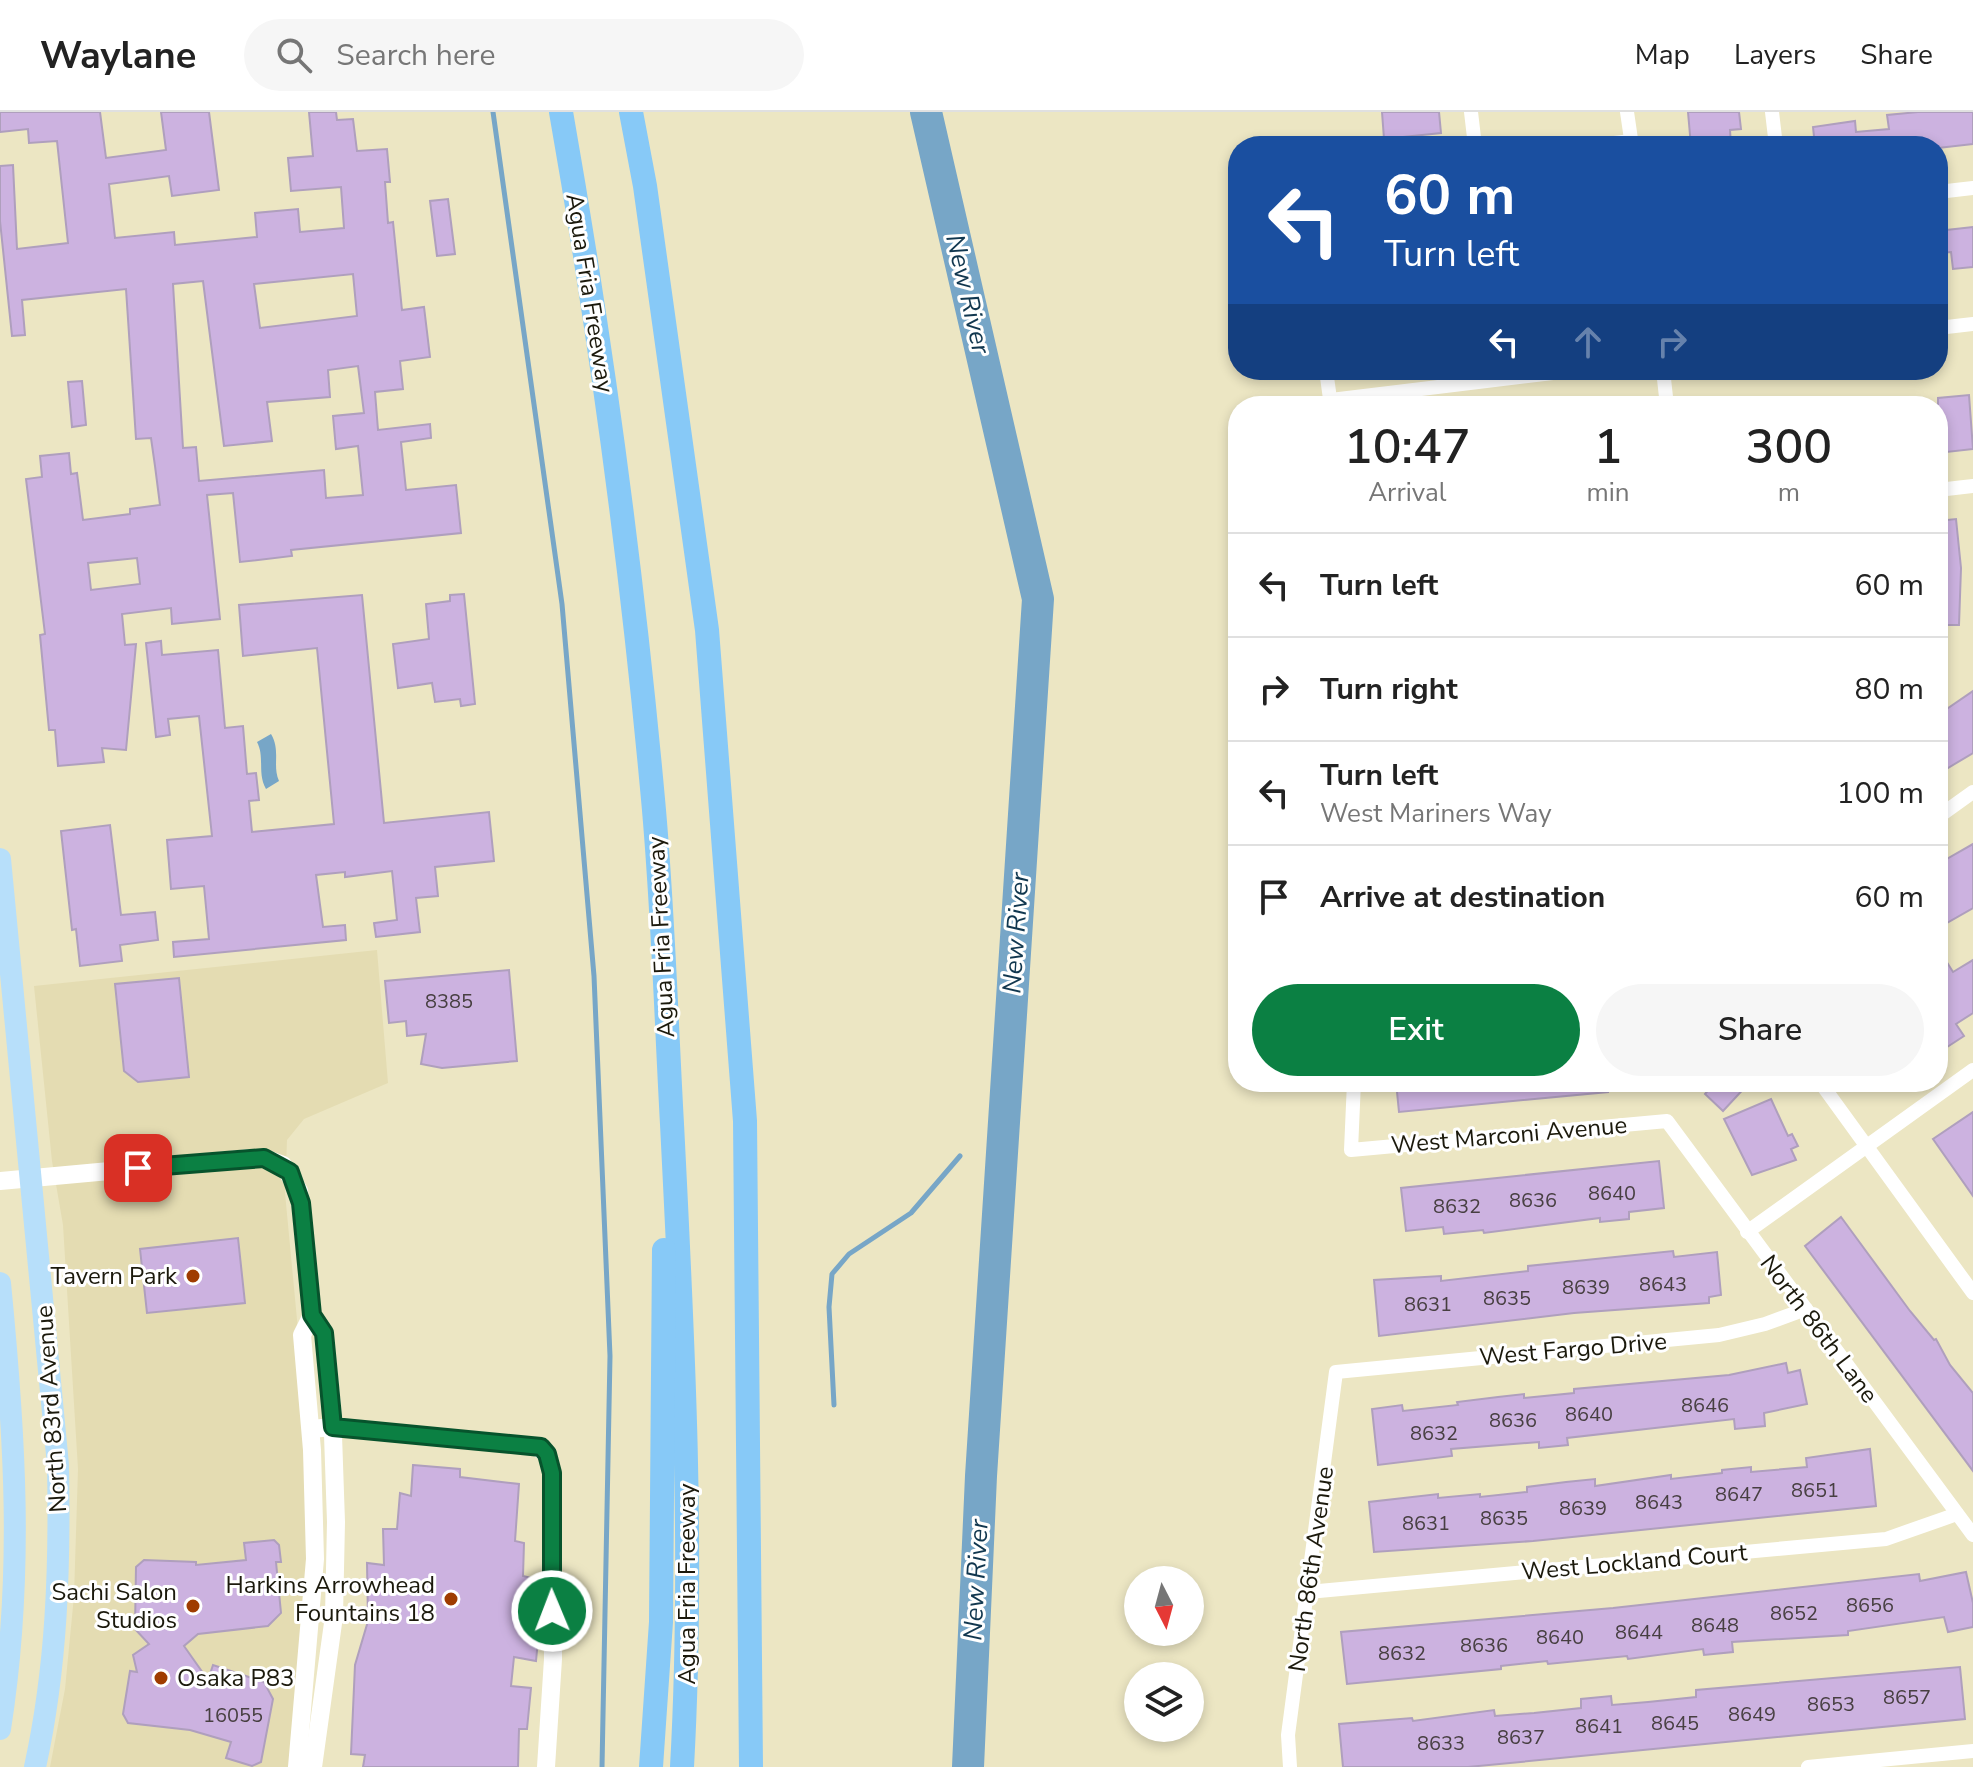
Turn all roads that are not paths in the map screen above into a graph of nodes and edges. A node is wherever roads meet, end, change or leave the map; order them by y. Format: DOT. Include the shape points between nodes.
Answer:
graph roads {
  1 [pos="561,112"];
  2 [pos="631,112"];
  3 [pos="1471,112"];
  4 [pos="1627,112"];
  5 [pos="1772,112"];
  6 [pos="1474,136"];
  7 [pos="1631,136"];
  8 [pos="1775,136"];
  9 [pos="1973,188"];
  10 [pos="1948,191"];
  11 [pos="1973,324"];
  12 [pos="1948,327"];
  13 [pos="1503,380"];
  14 [pos="1383,396"];
  15 [pos="1973,486"];
  16 [pos="1948,489"];
  17 [pos="1973,792"];
  18 [pos="1948,810"];
  19 [pos="0,859"];
  20 [pos="665,996"];
  21 [pos="1973,1070"];
  22 [pos="1948,1088"];
  23 [pos="1354,1092"];
  24 [pos="1827,1092"];
  25 [pos="1943,1092"];
  26 [pos="1667,1121"];
  27 [pos="1866,1149"];
  28 [pos="31,1178"];
  29 [pos="0,1181"];
  30 [pos="1747,1232"];
  31 [pos="0,1283"];
  32 [pos="1973,1293"];
  33 [pos="1806,1309"];
  34 [pos="312,1315"];
  35 [pos="1336,1372"];
  36 [pos="333,1427"];
  37 [pos="311,1429"];
  38 [pos="1957,1514"];
  39 [pos="1973,1535"];
  40 [pos="1308,1592"];
  41 [pos="0,1729"];
  42 [pos="1973,1751"];
  43 [pos="35,1767"];
  44 [pos="297,1767"];
  45 [pos="313,1767"];
  46 [pos="546,1767"];
  47 [pos="651,1767"];
  48 [pos="682,1767"];
  49 [pos="751,1767"];
  50 [pos="1290,1767"];
  51 [pos="1808,1767"];
  1 -- 20 [label="highway, Agua Fria Freeway" via="626,538 653,801"];
  2 -- 49 [label="highway" via="707,630 745,1121"];
  3 -- 6 [label="street"];
  4 -- 7 [label="street"];
  5 -- 8 [label="street"];
  9 -- 10 [label="street"];
  11 -- 12 [label="street"];
  13 -- 14 [label="street"];
  15 -- 16 [label="street"];
  17 -- 18 [label="street"];
  19 -- 28 [label="main road, North 83rd Avenue"];
  20 -- 47 [label="highway" via="661,1622"];
  20 -- 48 [label="highway, Agua Fria Freeway" via="687,1399 689,1648"];
  21 -- 22 [label="street"];
  23 -- 26 [label="street, West Marconi Avenue" via="1351,1150"];
  24 -- 27 [label="street"];
  25 -- 27 [label="street"];
  26 -- 30 [label="street, North 86th Lane"];
  27 -- 30 [label="street"];
  27 -- 32 [label="street"];
  28 -- 29 [label="street"];
  28 -- 34 [label="street" via="251,1158 283,1165 301,1203"];
  28 -- 43 [label="main road, North 83rd Avenue" via="58,1465 59,1548 56,1630"];
  30 -- 33 [label="street, North 86th Lane"];
  31 -- 41 [label="main road" via="13,1405 17,1571"];
  33 -- 35 [label="street, West Fargo Drive" via="1719,1335"];
  33 -- 38 [label="street, North 86th Lane"];
  34 -- 36 [label="street" via="324,1333"];
  34 -- 37 [label="street" via="302,1335"];
  35 -- 40 [label="street, North 86th Avenue"];
  36 -- 37 [label="street"];
  36 -- 45 [label="street" via="334,1616"];
  36 -- 46 [label="street" via="535,1446 547,1454 552,1473 553,1659"];
  37 -- 44 [label="street" via="315,1559"];
  38 -- 39 [label="street, North 86th Lane"];
  38 -- 40 [label="street, West Lockland Court" via="1886,1539"];
  40 -- 50 [label="street, North 86th Avenue" via="1288,1735"];
  42 -- 51 [label="street"];
}
